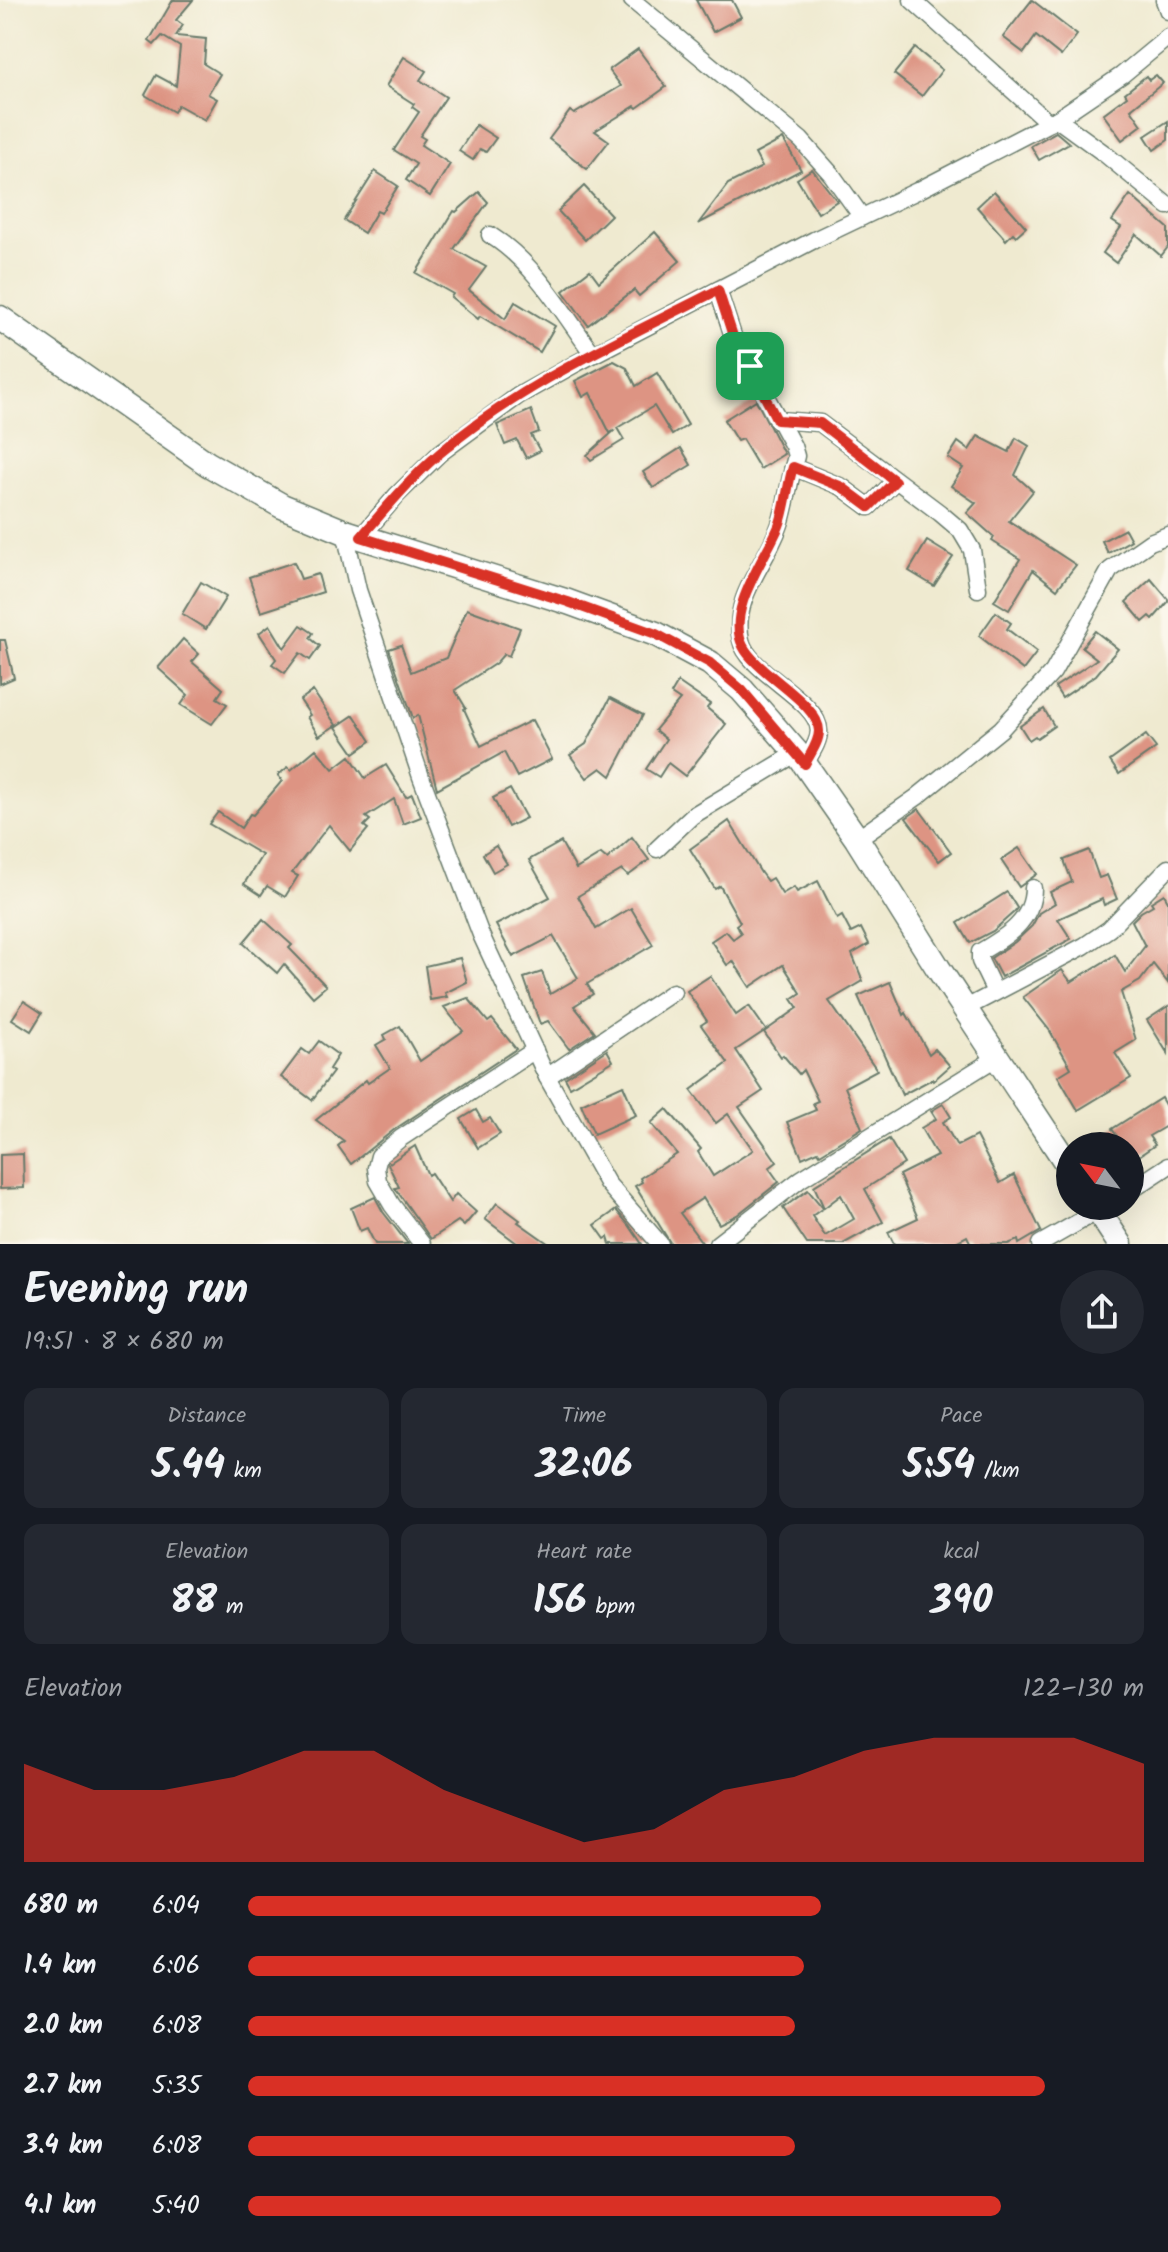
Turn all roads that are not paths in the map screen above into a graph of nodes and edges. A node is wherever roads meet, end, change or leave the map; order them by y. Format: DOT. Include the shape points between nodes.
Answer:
graph roads {
  1 [pos="632,0"];
  2 [pos="912,0"];
  3 [pos="1164,0"];
  4 [pos="1168,11"];
  5 [pos="1168,37"];
  6 [pos="1053,121"];
  7 [pos="1168,206"];
  8 [pos="862,217"];
  9 [pos="490,235"];
  10 [pos="718,290"];
  11 [pos="0,318"];
  12 [pos="593,354"];
  13 [pos="777,420"];
  14 [pos="793,467"];
  15 [pos="895,481"];
  16 [pos="353,535"];
  17 [pos="1168,535"];
  18 [pos="978,589"];
  19 [pos="801,759"];
  20 [pos="857,839"];
  21 [pos="657,849"];
  22 [pos="1168,868"];
  23 [pos="1033,888"];
  24 [pos="673,992"];
  25 [pos="995,992"];
  26 [pos="964,1009"];
  27 [pos="535,1050"];
  28 [pos="996,1058"];
  29 [pos="547,1077"];
  30 [pos="1056,1147"];
  31 [pos="1168,1166"];
  32 [pos="1144,1182"];
  33 [pos="1080,1220"];
  34 [pos="1107,1220"];
  35 [pos="422,1244"];
  36 [pos="660,1244"];
  37 [pos="717,1244"];
  38 [pos="1040,1244"];
  39 [pos="1120,1244"];
  1 -- 8 [label="street" via="801,140"];
  2 -- 6 [label="street"];
  3 -- 4 [label="street"];
  5 -- 6 [label="street"];
  6 -- 7 [label="street"];
  6 -- 8 [label="street"];
  8 -- 10 [label="street"];
  9 -- 12 [label="street" via="532,272"];
  10 -- 12 [label="street"];
  10 -- 13 [label="street" via="733,336"];
  11 -- 16 [label="main road" via="208,464 282,506"];
  12 -- 16 [label="street" via="518,396 440,453"];
  13 -- 14 [label="street" via="793,446"];
  13 -- 15 [label="street" via="820,423"];
  14 -- 15 [label="street" via="842,487 869,507"];
  14 -- 19 [label="street" via="780,523 749,583 739,621 741,644 753,661 813,714 820,728 817,742"];
  15 -- 18 [label="street" via="960,530 972,550"];
  16 -- 19 [label="main road" via="656,634 710,663 742,690"];
  16 -- 27 [label="street" via="358,590 421,777 481,935"];
  17 -- 20 [label="street" via="1110,570 1053,672 1001,729"];
  19 -- 20 [label="main road"];
  19 -- 21 [label="street" via="692,816"];
  20 -- 26 [label="main road"];
  22 -- 25 [label="street" via="1109,929"];
  23 -- 25 [label="street" via="1026,916 978,956"];
  24 -- 29 [label="street"];
  25 -- 26 [label="street"];
  26 -- 28 [label="main road"];
  27 -- 29 [label="street"];
  27 -- 35 [label="street" via="379,1156 378,1181"];
  28 -- 30 [label="main road"];
  28 -- 37 [label="street" via="801,1179"];
  29 -- 36 [label="street" via="607,1183"];
  31 -- 32 [label="street"];
  33 -- 38 [label="street"];
  34 -- 39 [label="main road"];
}
